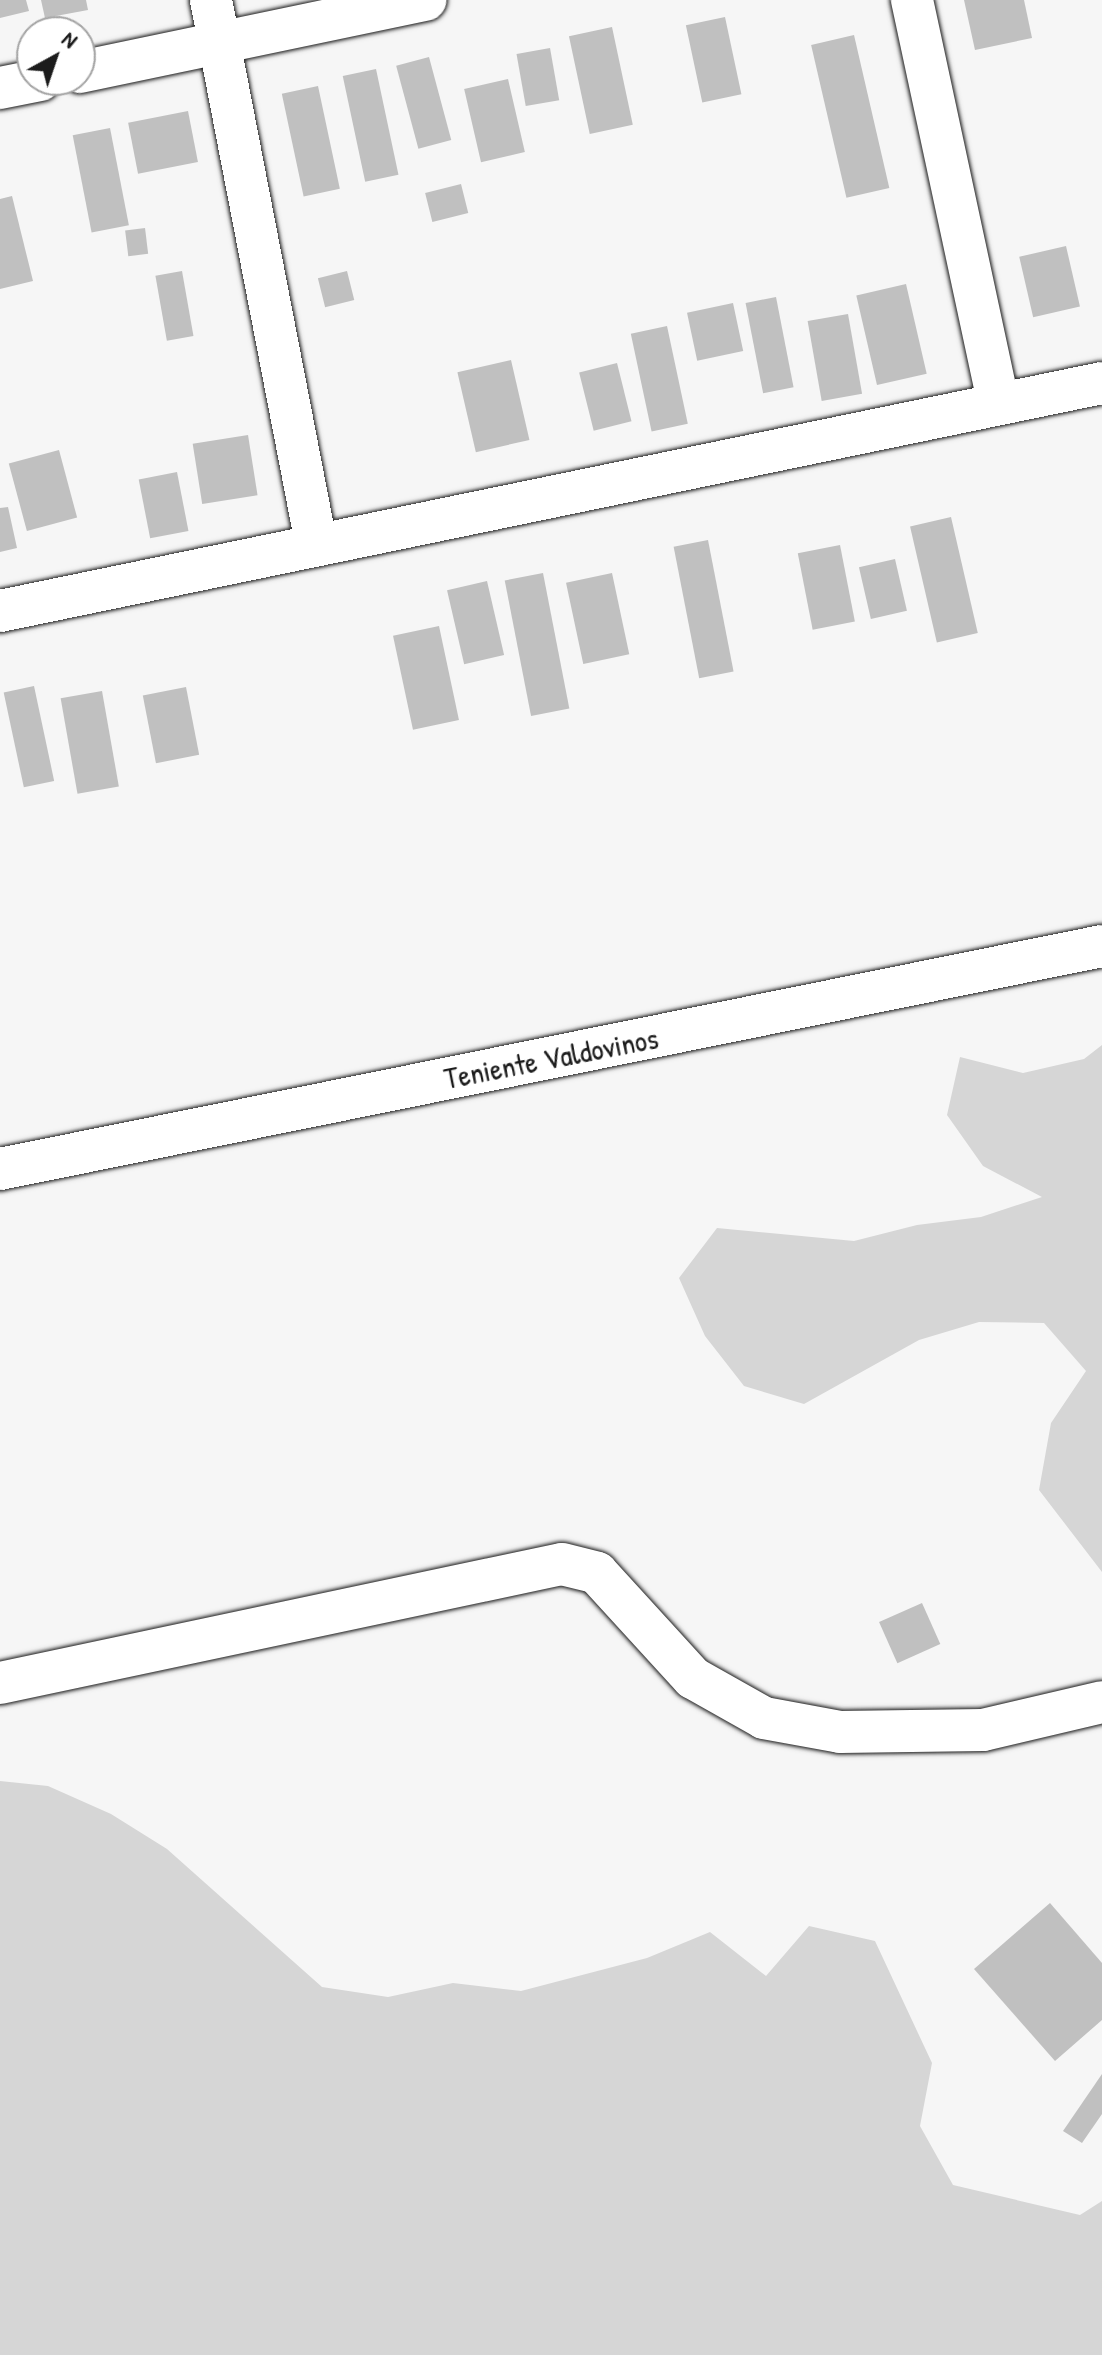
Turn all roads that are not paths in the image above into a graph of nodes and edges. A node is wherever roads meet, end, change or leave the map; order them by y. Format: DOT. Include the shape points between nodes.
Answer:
graph roads {
  1 [pos="211,0"];
  2 [pos="426,0"];
  3 [pos="912,0"];
  4 [pos="218,44"];
  5 [pos="96,69"];
  6 [pos="1102,383"];
  7 [pos="998,401"];
  8 [pos="316,543"];
  9 [pos="0,611"];
  10 [pos="1102,946"];
  11 [pos="0,1169"];
  12 [pos="0,1683"];
  13 [pos="1102,1702"];
  1 -- 4 [label="street"];
  2 -- 4 [label="street"];
  3 -- 7 [label="street"];
  4 -- 5 [label="street"];
  4 -- 8 [label="street"];
  6 -- 7 [label="street"];
  7 -- 8 [label="street"];
  8 -- 9 [label="street"];
  10 -- 11 [label="street, Teniente Valdovinos"];
  12 -- 13 [label="street" via="562,1564 597,1573 693,1678 764,1718 840,1732 983,1730"];
}
